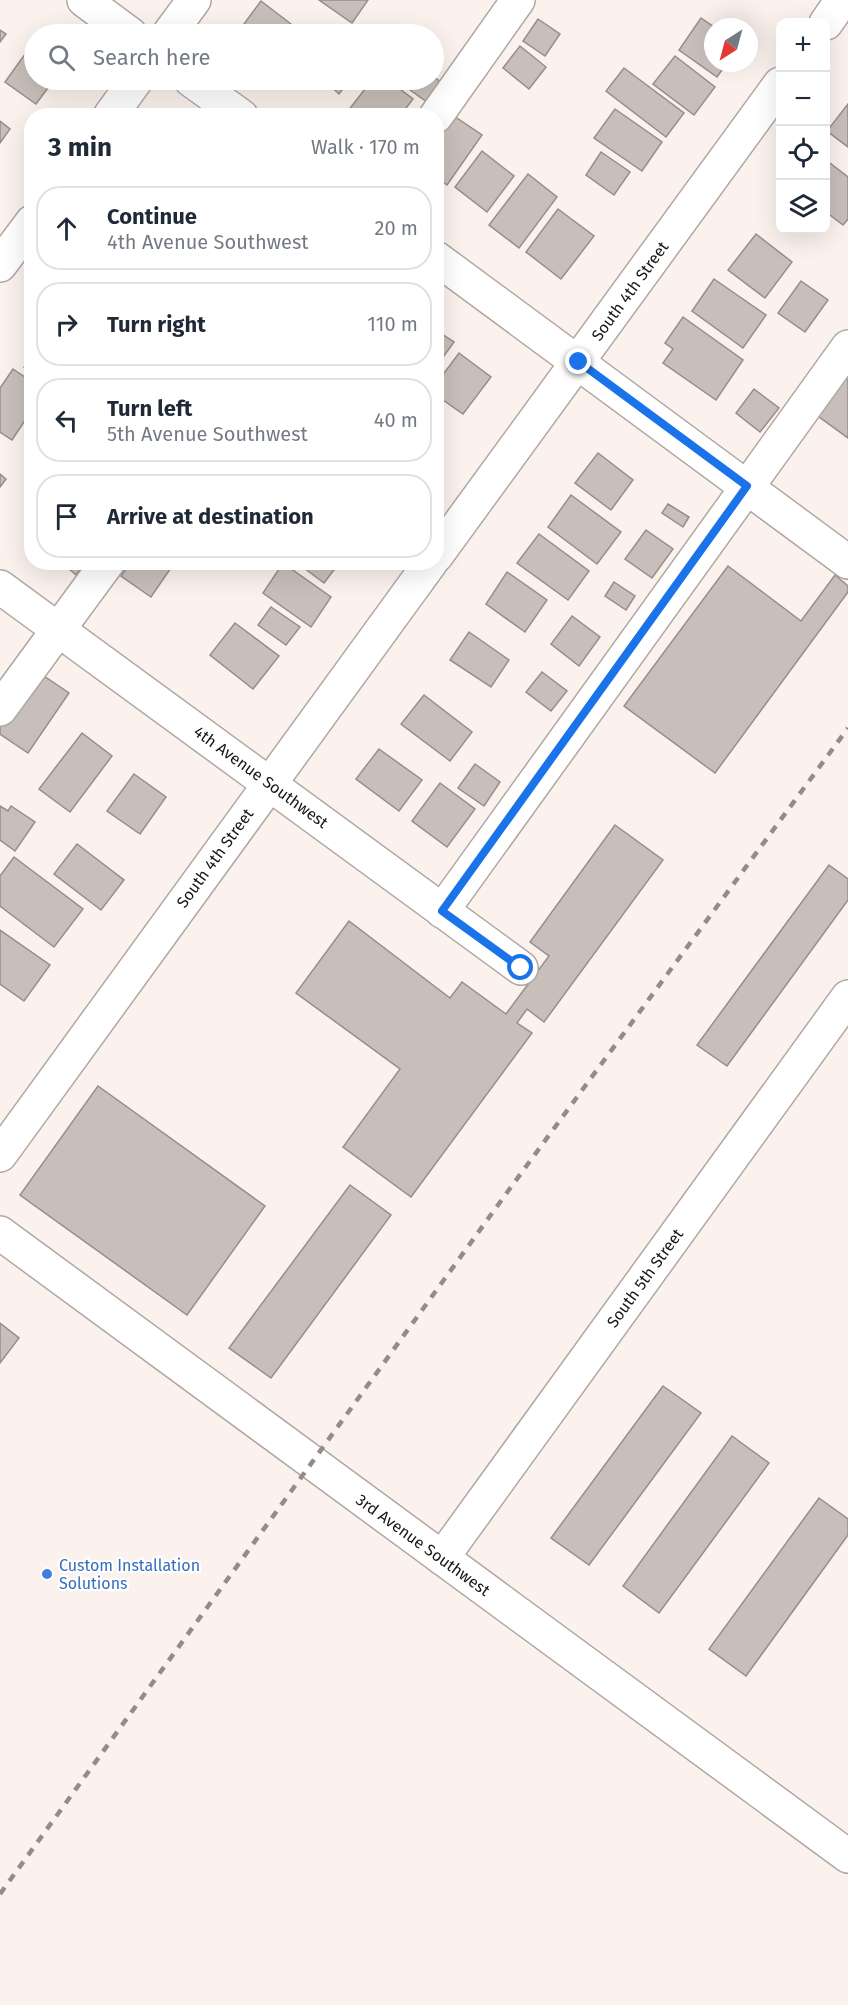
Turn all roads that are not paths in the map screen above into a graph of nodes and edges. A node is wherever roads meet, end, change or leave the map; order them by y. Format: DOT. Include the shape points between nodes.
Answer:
graph roads {
  1 [pos="84,0"];
  2 [pos="194,0"];
  3 [pos="518,0"];
  4 [pos="842,0"];
  5 [pos="829,18"];
  6 [pos="116,24"];
  7 [pos="176,24"];
  8 [pos="129,90"];
  9 [pos="205,90"];
  10 [pos="776,90"];
  11 [pos="116,108"];
  12 [pos="230,108"];
  13 [pos="442,108"];
  14 [pos="24,233"];
  15 [pos="444,264"];
  16 [pos="0,265"];
  17 [pos="848,347"];
  18 [pos="579,362"];
  19 [pos="747,486"];
  20 [pos="444,545"];
  21 [pos="848,562"];
  22 [pos="102,570"];
  23 [pos="426,570"];
  24 [pos="0,586"];
  25 [pos="58,629"];
  26 [pos="0,709"];
  27 [pos="270,783"];
  28 [pos="442,911"];
  29 [pos="521,968"];
  30 [pos="848,997"];
  31 [pos="0,1155"];
  32 [pos="0,1233"];
  33 [pos="442,1558"];
  34 [pos="848,1856"];
  1 -- 6 [label="street"];
  2 -- 7 [label="street"];
  3 -- 13 [label="street"];
  4 -- 5 [label="street"];
  8 -- 11 [label="street"];
  9 -- 12 [label="street"];
  10 -- 18 [label="street, South 4th Street"];
  14 -- 16 [label="street"];
  15 -- 18 [label="street"];
  17 -- 19 [label="street"];
  18 -- 19 [label="street"];
  18 -- 20 [label="street, South 4th Street"];
  19 -- 21 [label="street"];
  19 -- 28 [label="street"];
  22 -- 25 [label="street"];
  23 -- 27 [label="street, South 4th Street"];
  24 -- 25 [label="street, 4th Avenue Southwest"];
  25 -- 26 [label="street"];
  25 -- 27 [label="street, 4th Avenue Southwest"];
  27 -- 28 [label="street, 4th Avenue Southwest"];
  27 -- 31 [label="street, South 4th Street"];
  28 -- 29 [label="street, 4th Avenue Southwest"];
  30 -- 33 [label="street, South 5th Street"];
  32 -- 33 [label="street, 3rd Avenue Southwest"];
  33 -- 34 [label="street, 3rd Avenue Southwest"];
}
